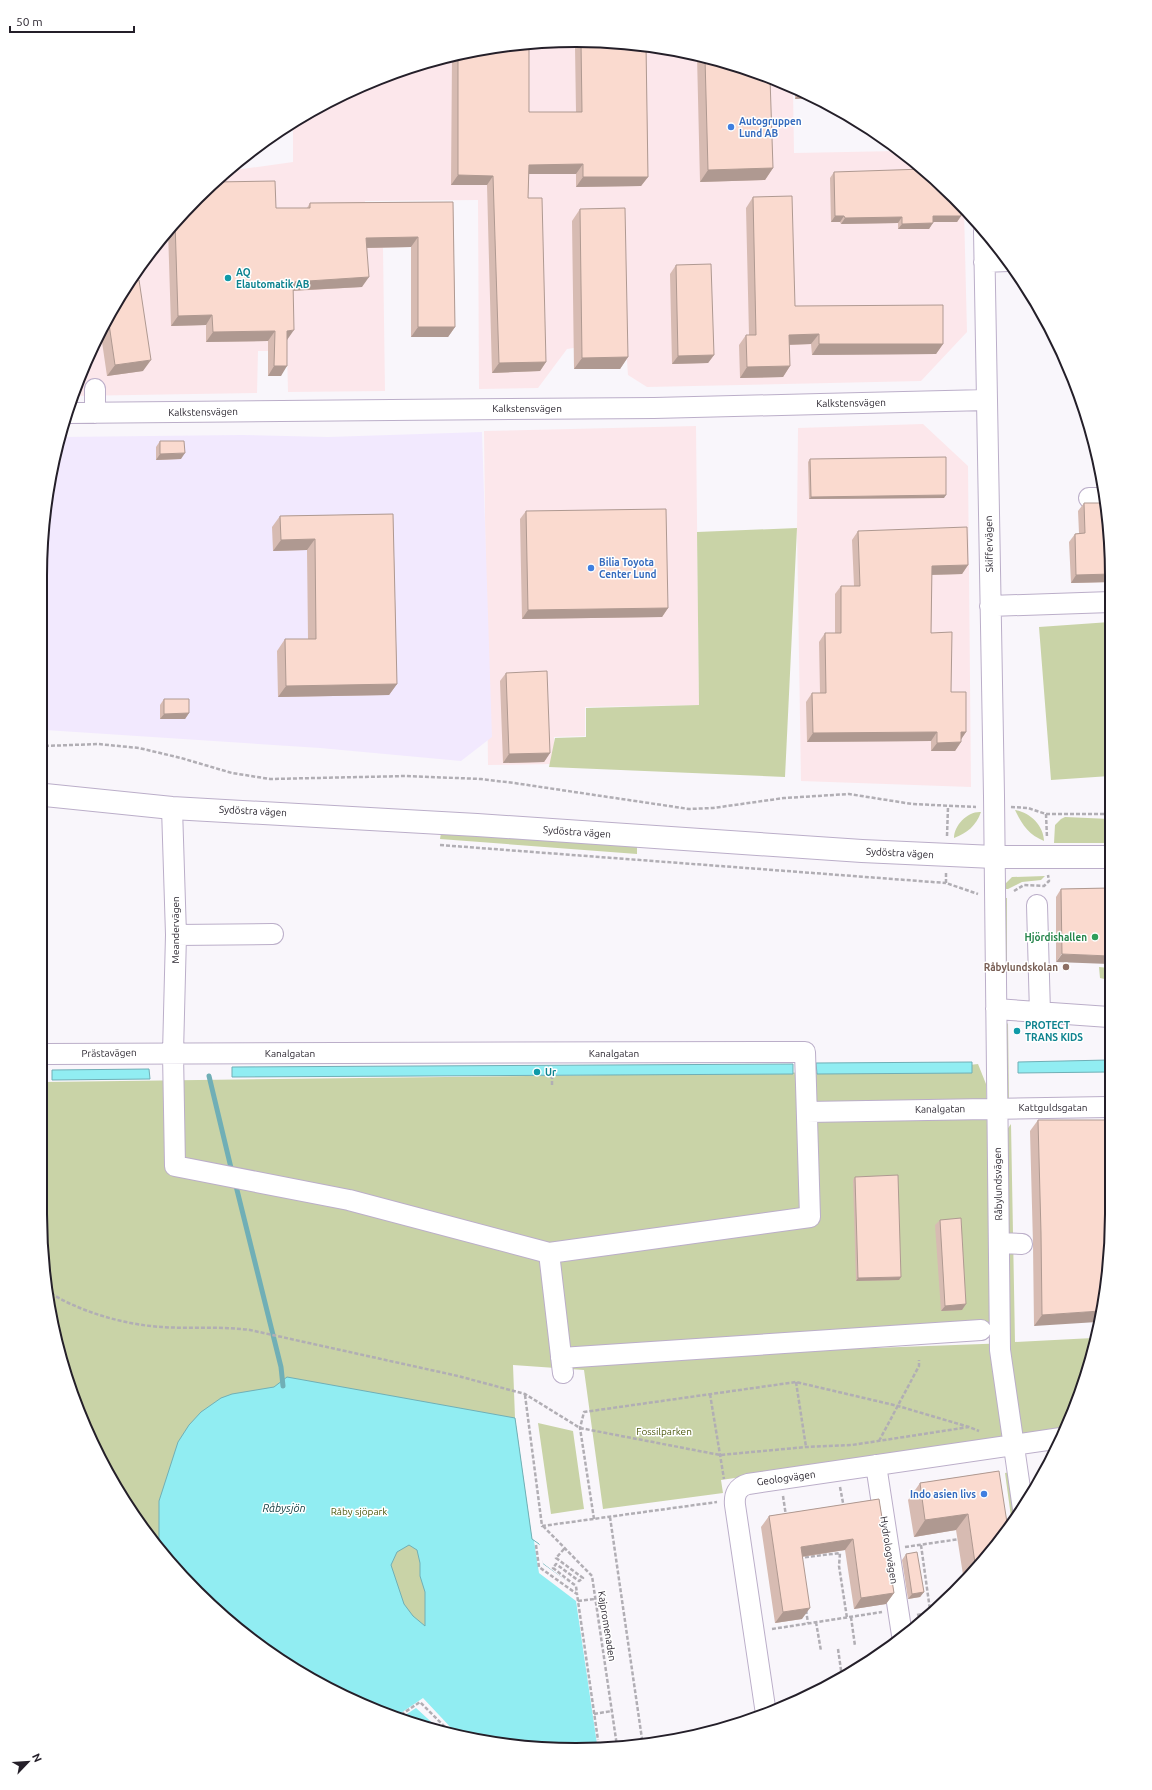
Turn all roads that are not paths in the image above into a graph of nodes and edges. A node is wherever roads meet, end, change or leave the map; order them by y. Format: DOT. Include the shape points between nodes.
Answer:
graph roads {
  1 [pos="984,239"];
  2 [pos="1001,261"];
  3 [pos="984,262"];
  4 [pos="94,389"];
  5 [pos="987,400"];
  6 [pos="73,413"];
  7 [pos="95,413"];
  8 [pos="1105,602"];
  9 [pos="990,606"];
  10 [pos="47,795"];
  11 [pos="172,808"];
  12 [pos="994,857"];
  13 [pos="1105,857"];
  14 [pos="1037,905"];
  15 [pos="273,934"];
  16 [pos="176,935"];
  17 [pos="996,1008"];
  18 [pos="1040,1013"];
  19 [pos="1105,1017"];
  20 [pos="173,1053"];
  21 [pos="47,1054"];
  22 [pos="807,1104"];
  23 [pos="1105,1107"];
  24 [pos="997,1108"];
  25 [pos="999,1243"];
  26 [pos="1022,1244"];
  27 [pos="549,1253"];
  28 [pos="981,1330"];
  29 [pos="1054,1439"];
  30 [pos="1013,1445"];
  31 [pos="876,1465"];
  32 [pos="1021,1499"];
  33 [pos="901,1631"];
  34 [pos="765,1708"];
  1 -- 3 [label="street, Skiffervägen"];
  2 -- 3 [label="street"];
  3 -- 5 [label="street, Skiffervägen"];
  4 -- 7 [label="street"];
  5 -- 7 [label="street, Kalkstensvägen" via="655,408"];
  5 -- 9 [label="street, Skiffervägen"];
  6 -- 7 [label="street, Kalkstensvägen"];
  8 -- 9 [label="street"];
  9 -- 12 [label="street, Skiffervägen"];
  10 -- 11 [label="main road, Sydöstra vägen"];
  11 -- 12 [label="main road, Sydöstra vägen"];
  11 -- 16 [label="street, Meandervägen"];
  12 -- 13 [label="main road, Sydöstra vägen"];
  12 -- 17 [label="street, Råbylundsvägen"];
  14 -- 18 [label="street"];
  15 -- 16 [label="street"];
  16 -- 20 [label="street, Meandervägen"];
  17 -- 18 [label="street"];
  17 -- 24 [label="street, Råbylundsvägen"];
  18 -- 19 [label="street"];
  20 -- 21 [label="street, Prästavägen"];
  20 -- 22 [label="street, Kanalgatan" via="805,1052"];
  20 -- 27 [label="street, Meandervägen" via="175,1166 349,1200"];
  22 -- 24 [label="street, Kanalgatan"];
  22 -- 27 [label="street" via="810,1217"];
  23 -- 24 [label="street, Kattguldsgatan"];
  24 -- 25 [label="street, Råbylundsvägen"];
  25 -- 26 [label="street"];
  25 -- 30 [label="street, Råbylundsvägen" via="1000,1350"];
  27 -- 28 [label="street" via="562,1365"];
  29 -- 30 [label="street, Geologvägen"];
  30 -- 31 [label="street, Geologvägen"];
  30 -- 32 [label="street, Råbylundsvägen"];
  31 -- 33 [label="street, Hydrologvägen"];
  31 -- 34 [label="street, Geologvägen" via="748,1484 739,1489 735,1500"];
}
